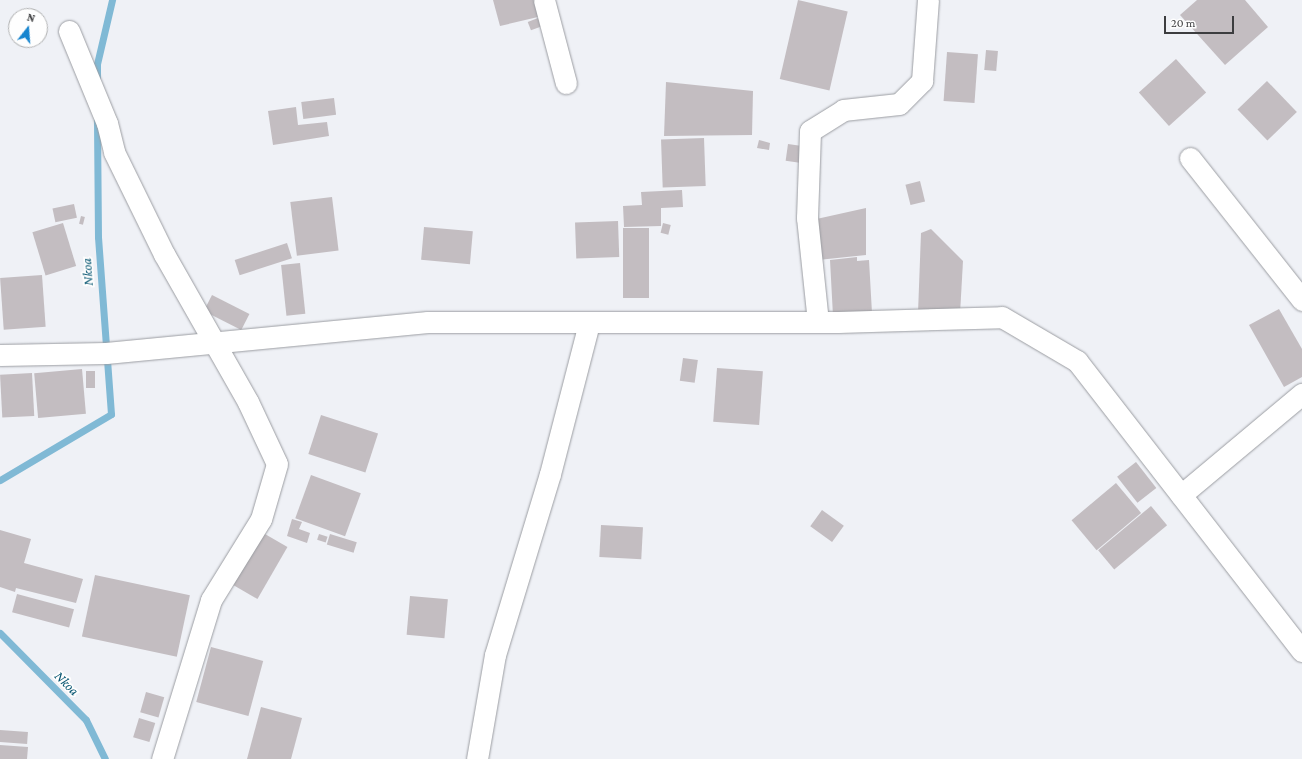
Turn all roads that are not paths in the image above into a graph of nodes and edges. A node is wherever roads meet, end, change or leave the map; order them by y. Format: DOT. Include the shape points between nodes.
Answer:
graph roads {
  1 [pos="544,0"];
  2 [pos="928,0"];
  3 [pos="69,31"];
  4 [pos="566,83"];
  5 [pos="1190,158"];
  6 [pos="1302,300"];
  7 [pos="818,322"];
  8 [pos="589,323"];
  9 [pos="215,342"];
  10 [pos="0,354"];
  11 [pos="1302,394"];
  12 [pos="1181,495"];
  13 [pos="1302,650"];
  14 [pos="167,758"];
  15 [pos="477,759"];
  1 -- 4 [label="street"];
  2 -- 7 [label="street" via="922,81 899,104 843,110 810,131 806,218"];
  3 -- 9 [label="street" via="107,123 114,152 164,254"];
  5 -- 6 [label="street"];
  7 -- 8 [label="street"];
  7 -- 12 [label="street" via="1002,317 1077,361"];
  8 -- 9 [label="street" via="428,322 351,332"];
  8 -- 15 [label="street" via="550,474 495,656"];
  9 -- 10 [label="street" via="106,353"];
  9 -- 14 [label="street" via="277,464 261,519 211,600"];
  11 -- 12 [label="street"];
  12 -- 13 [label="street"];
}
